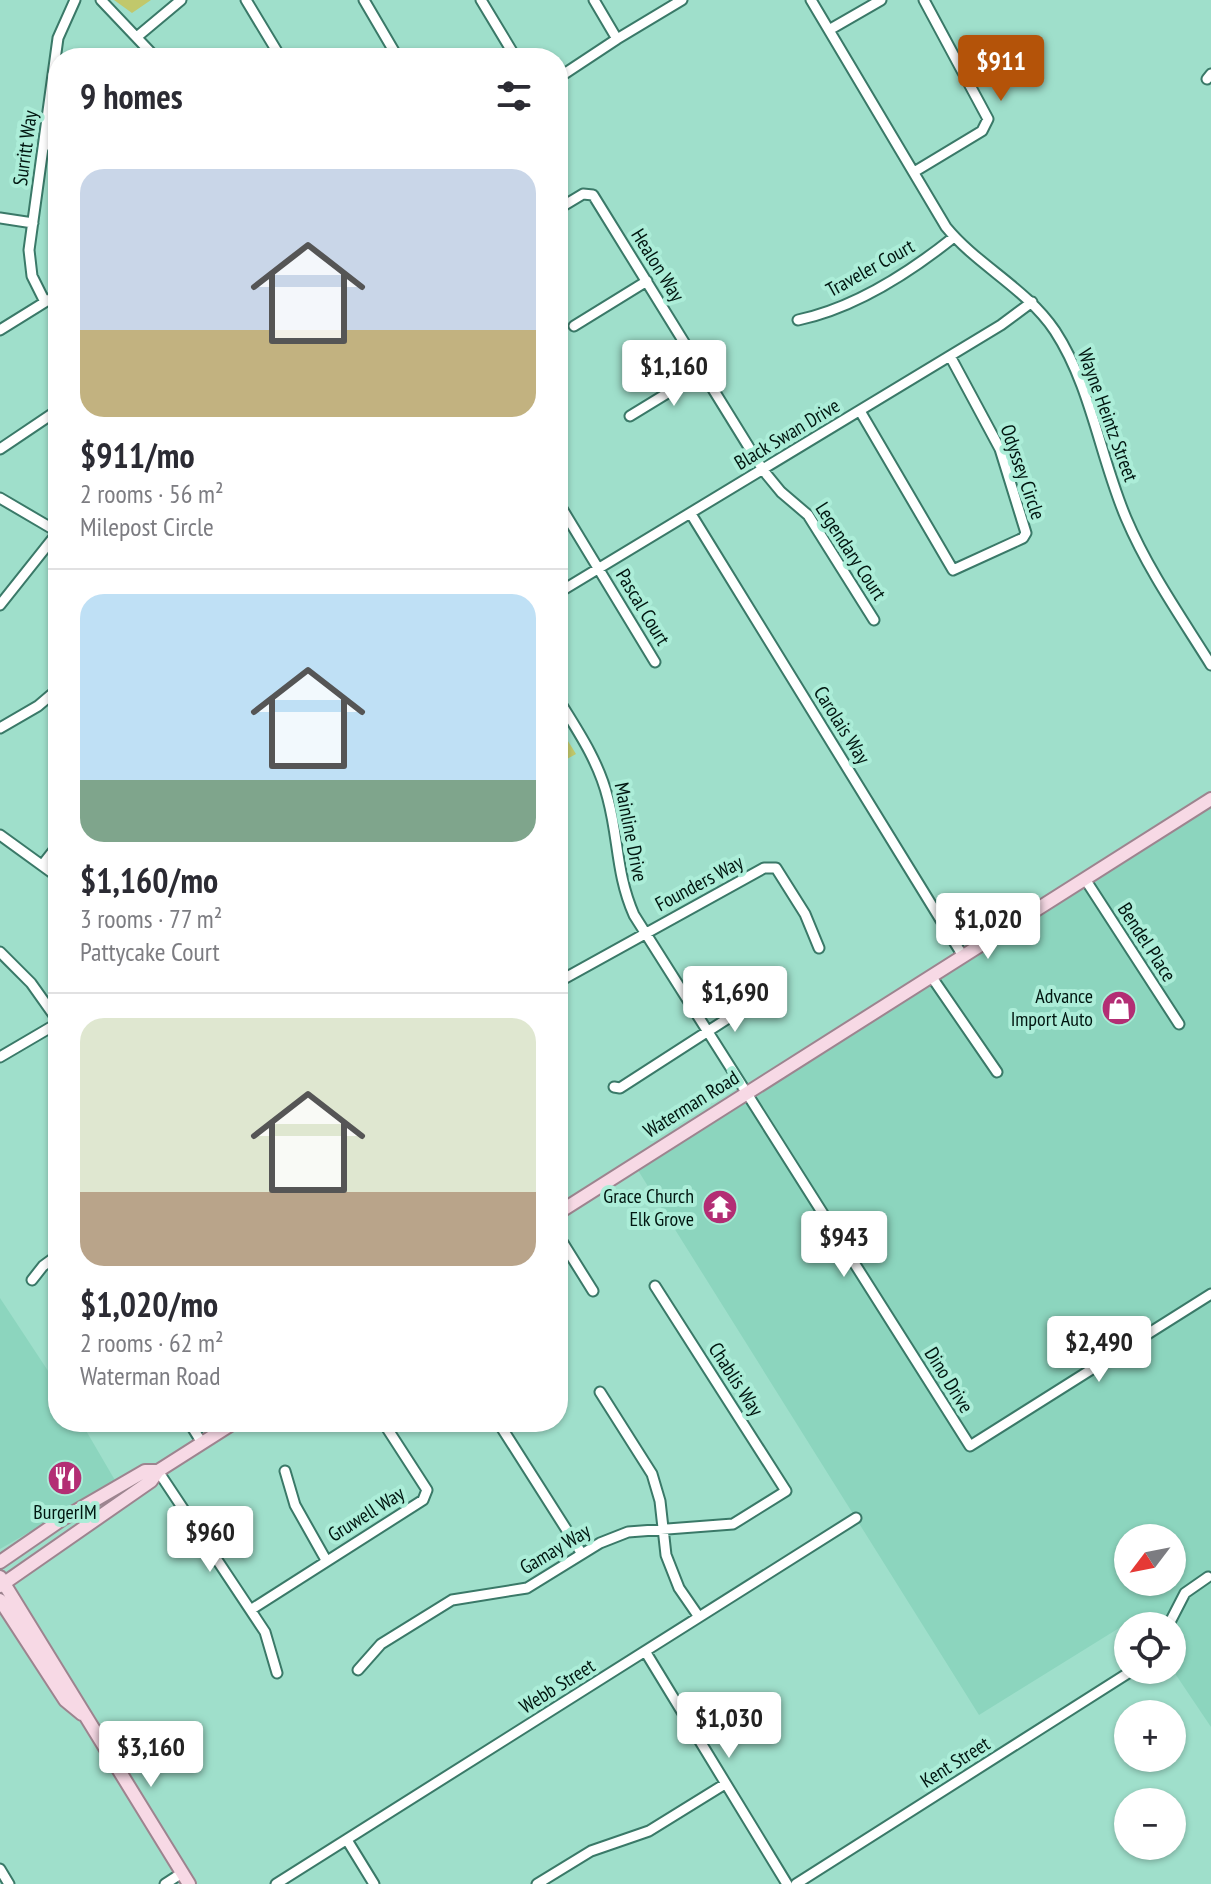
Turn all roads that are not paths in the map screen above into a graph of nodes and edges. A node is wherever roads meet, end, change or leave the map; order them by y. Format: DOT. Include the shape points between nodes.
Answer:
graph roads {
  1 [pos="75,0"];
  2 [pos="101,0"];
  3 [pos="181,0"];
  4 [pos="246,0"];
  5 [pos="364,0"];
  6 [pos="481,0"];
  7 [pos="594,0"];
  8 [pos="682,0"];
  9 [pos="811,0"];
  10 [pos="881,0"];
  11 [pos="924,0"];
  12 [pos="829,30"];
  13 [pos="138,36"];
  14 [pos="617,39"];
  15 [pos="57,48"];
  16 [pos="148,48"];
  17 [pos="275,48"];
  18 [pos="392,48"];
  19 [pos="510,48"];
  20 [pos="568,72"];
  21 [pos="48,114"];
  22 [pos="44,144"];
  23 [pos="48,145"];
  24 [pos="914,172"];
  25 [pos="568,203"];
  26 [pos="0,218"];
  27 [pos="33,223"];
  28 [pos="954,237"];
  29 [pos="647,281"];
  30 [pos="48,300"];
  31 [pos="45,302"];
  32 [pos="1032,302"];
  33 [pos="798,320"];
  34 [pos="574,326"];
  35 [pos="0,330"];
  36 [pos="950,356"];
  37 [pos="702,372"];
  38 [pos="860,411"];
  39 [pos="630,416"];
  40 [pos="48,417"];
  41 [pos="0,449"];
  42 [pos="763,470"];
  43 [pos="0,498"];
  44 [pos="691,514"];
  45 [pos="568,518"];
  46 [pos="48,526"];
  47 [pos="48,545"];
  48 [pos="600,570"];
  49 [pos="568,588"];
  50 [pos="0,605"];
  51 [pos="874,620"];
  52 [pos="655,662"];
  53 [pos="1211,665"];
  54 [pos="48,698"];
  55 [pos="568,715"];
  56 [pos="0,728"];
  57 [pos="1211,799"];
  58 [pos="0,835"];
  59 [pos="48,858"];
  60 [pos="43,864"];
  61 [pos="48,868"];
  62 [pos="1085,879"];
  63 [pos="644,933"];
  64 [pos="819,948"];
  65 [pos="0,952"];
  66 [pos="963,956"];
  67 [pos="568,976"];
  68 [pos="931,976"];
  69 [pos="48,1008"];
  70 [pos="744,1008"];
  71 [pos="1179,1024"];
  72 [pos="48,1028"];
  73 [pos="707,1032"];
  74 [pos="0,1057"];
  75 [pos="997,1072"];
  76 [pos="614,1087"];
  77 [pos="746,1093"];
  78 [pos="568,1207"];
  79 [pos="568,1251"];
  80 [pos="48,1262"];
  81 [pos="32,1280"];
  82 [pos="655,1286"];
  83 [pos="593,1291"];
  84 [pos="1211,1294"];
  85 [pos="600,1392"];
  86 [pos="195,1432"];
  87 [pos="219,1432"];
  88 [pos="389,1432"];
  89 [pos="504,1432"];
  90 [pos="202,1443"];
  91 [pos="158,1471"];
  92 [pos="285,1471"];
  93 [pos="786,1491"];
  94 [pos="856,1518"];
  95 [pos="662,1528"];
  96 [pos="582,1554"];
  97 [pos="326,1560"];
  98 [pos="0,1562"];
  99 [pos="1208,1577"];
  100 [pos="1,1582"];
  101 [pos="0,1600"];
  102 [pos="252,1609"];
  103 [pos="1175,1612"];
  104 [pos="699,1617"];
  105 [pos="645,1651"];
  106 [pos="358,1670"];
  107 [pos="277,1673"];
  108 [pos="1114,1682"];
  109 [pos="82,1714"];
  110 [pos="725,1784"];
  111 [pos="347,1840"];
  112 [pos="0,1869"];
  113 [pos="186,1878"];
  114 [pos="9,1884"];
  115 [pos="165,1884"];
  116 [pos="276,1884"];
  117 [pos="374,1884"];
  118 [pos="537,1884"];
  119 [pos="787,1884"];
  120 [pos="796,1884"];
  1 -- 15 [label="street, Surritt Way"];
  2 -- 13 [label="street"];
  3 -- 13 [label="street"];
  4 -- 17 [label="street"];
  5 -- 18 [label="street"];
  6 -- 19 [label="street"];
  7 -- 14 [label="street"];
  8 -- 14 [label="street"];
  9 -- 12 [label="street, Wayne Heintz Street"];
  10 -- 12 [label="street"];
  11 -- 24 [label="street" via="988,119 982,131"];
  12 -- 24 [label="street, Wayne Heintz Street"];
  13 -- 16 [label="street"];
  14 -- 20 [label="street"];
  21 -- 22 [label="street, Surritt Way"];
  22 -- 23 [label="street"];
  22 -- 27 [label="street, Surritt Way"];
  24 -- 28 [label="street, Wayne Heintz Street"];
  25 -- 29 [label="street, Healon Way" via="583,194 593,195"];
  26 -- 27 [label="street"];
  27 -- 31 [label="street, Surritt Way" via="29,263"];
  28 -- 32 [label="street, Wayne Heintz Street"];
  28 -- 33 [label="street, Traveler Court" via="846,306"];
  29 -- 34 [label="street"];
  29 -- 37 [label="street, Healon Way"];
  30 -- 31 [label="street"];
  31 -- 35 [label="street"];
  32 -- 36 [label="street, Black Swan Drive"];
  32 -- 53 [label="street, Wayne Heintz Street" via="1068,353 1143,554"];
  36 -- 38 [label="street, Black Swan Drive"];
  36 -- 38 [label="street, Odyssey Circle" via="1000,449 1026,533 1023,538 953,570"];
  37 -- 39 [label="street"];
  37 -- 42 [label="street, Healon Way"];
  38 -- 42 [label="street, Black Swan Drive"];
  40 -- 41 [label="street"];
  42 -- 44 [label="street, Black Swan Drive"];
  42 -- 51 [label="street, Legendary Court" via="808,515"];
  43 -- 46 [label="street"];
  44 -- 48 [label="street, Black Swan Drive"];
  44 -- 66 [label="street, Carolais Way"];
  45 -- 48 [label="street, Pascal Court"];
  47 -- 50 [label="street"];
  48 -- 49 [label="street, Black Swan Drive"];
  48 -- 52 [label="street, Pascal Court"];
  54 -- 56 [label="street"];
  55 -- 63 [label="street, Mainline Drive" via="604,783 619,875"];
  57 -- 62 [label="main road, Waterman Road"];
  58 -- 60 [label="street"];
  59 -- 60 [label="street"];
  60 -- 61 [label="street"];
  62 -- 66 [label="main road, Waterman Road"];
  62 -- 71 [label="street, Bendel Place"];
  63 -- 64 [label="street, Founders Way" via="764,868 776,868"];
  63 -- 67 [label="street"];
  63 -- 73 [label="street, Mainline Drive"];
  65 -- 69 [label="street"];
  66 -- 68 [label="main road, Waterman Road"];
  68 -- 75 [label="street"];
  68 -- 77 [label="main road, Waterman Road"];
  70 -- 73 [label="street"];
  72 -- 74 [label="street"];
  73 -- 76 [label="street"];
  73 -- 77 [label="street, Mainline Drive"];
  77 -- 78 [label="main road, Waterman Road"];
  77 -- 84 [label="street, Dino Drive" via="970,1446"];
  79 -- 83 [label="street"];
  80 -- 81 [label="street"];
  82 -- 93 [label="street, Chablis Way"];
  85 -- 95 [label="street" via="652,1474"];
  86 -- 90 [label="street"];
  87 -- 90 [label="main road"];
  88 -- 97 [label="street, Gruwell Way" via="427,1490 423,1500"];
  89 -- 96 [label="street"];
  90 -- 91 [label="main road"];
  91 -- 98 [label="main road" via="145,1471"];
  91 -- 100 [label="main road" via="151,1481"];
  91 -- 102 [label="street"];
  92 -- 97 [label="street" via="295,1505"];
  93 -- 95 [label="street, Gamay Way" via="733,1524"];
  94 -- 104 [label="street, Webb Street"];
  95 -- 96 [label="street, Gamay Way" via="618,1535"];
  95 -- 104 [label="street" via="672,1572"];
  96 -- 106 [label="street, Gamay Way" via="527,1588 452,1600 381,1644"];
  97 -- 102 [label="street, Gruwell Way"];
  99 -- 103 [label="street" via="1185,1593"];
  100 -- 109 [label="main road"];
  101 -- 109 [label="main road" via="65,1700"];
  102 -- 107 [label="street"];
  104 -- 105 [label="street, Webb Street"];
  105 -- 110 [label="street"];
  105 -- 111 [label="street, Webb Street"];
  108 -- 120 [label="street, Kent Street"];
  109 -- 113 [label="main road"];
  110 -- 118 [label="street" via="649,1831 591,1851"];
  110 -- 119 [label="street"];
  111 -- 116 [label="street, Webb Street"];
  111 -- 117 [label="street"];
  112 -- 114 [label="street"];
  113 -- 115 [label="street"];
}
